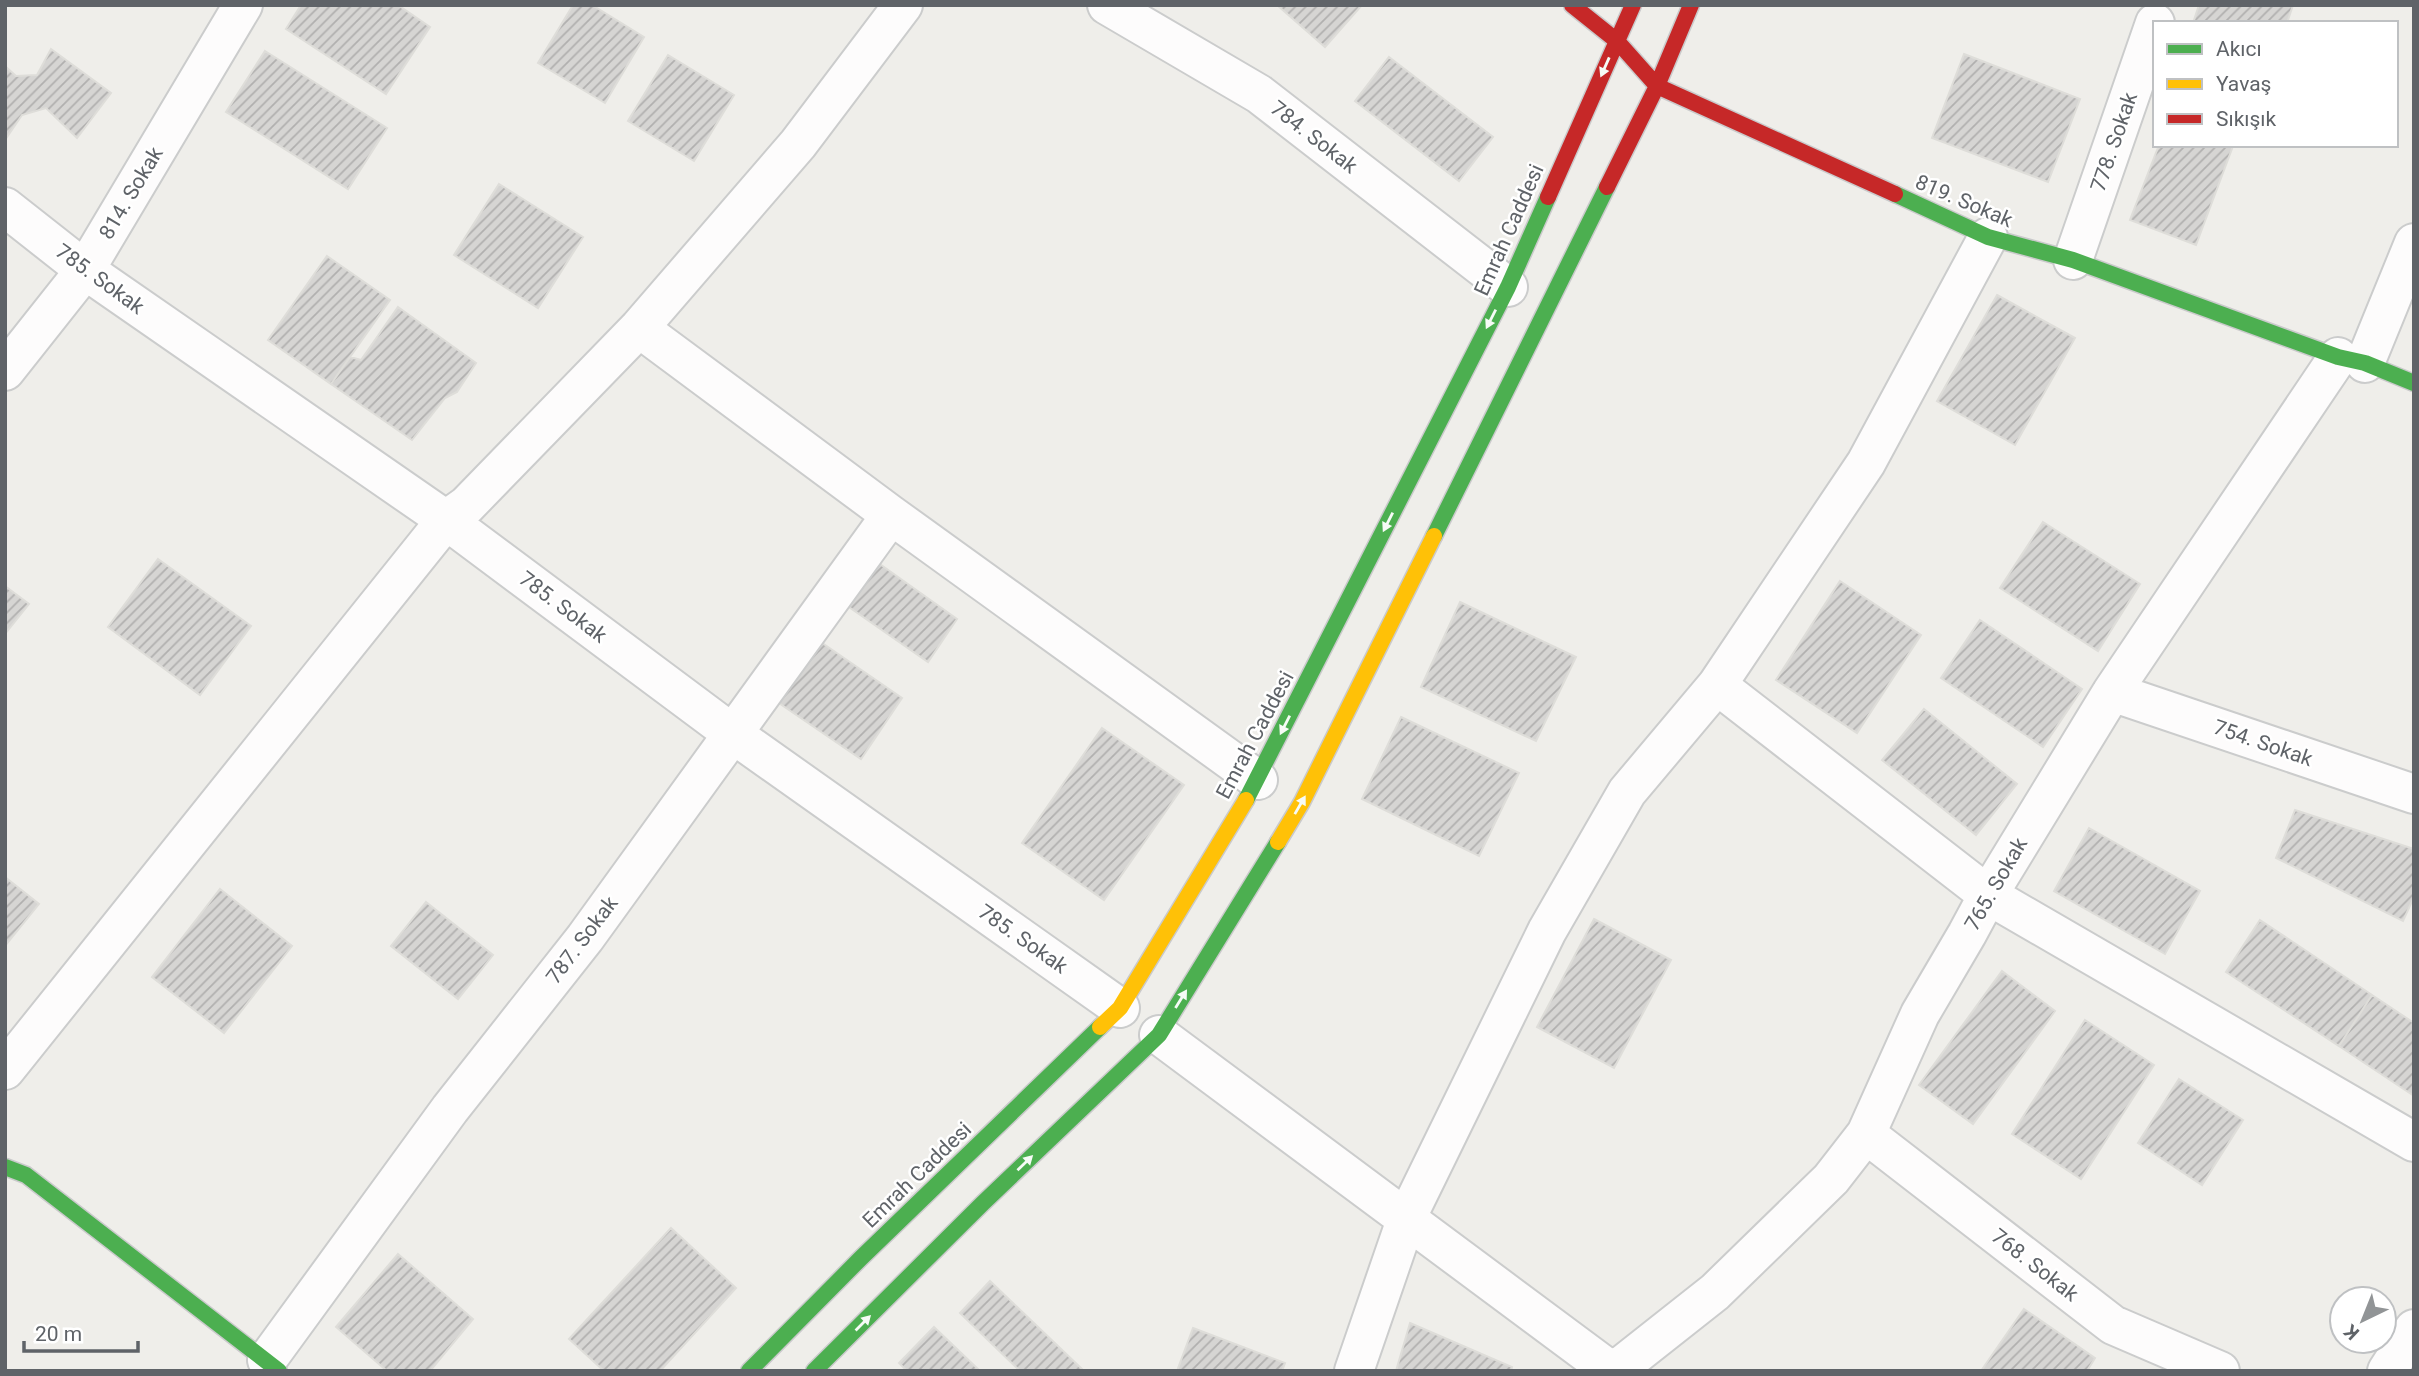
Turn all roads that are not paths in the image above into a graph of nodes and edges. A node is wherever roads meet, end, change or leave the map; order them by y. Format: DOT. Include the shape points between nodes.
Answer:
graph roads {
  1 [pos="243,5"];
  2 [pos="903,5"];
  3 [pos="1107,5"];
  4 [pos="1572,5"];
  5 [pos="1633,5"];
  6 [pos="1691,5"];
  7 [pos="2153,29"];
  8 [pos="1617,41"];
  9 [pos="1657,86"];
  10 [pos="5,207"];
  11 [pos="1988,237"];
  12 [pos="2414,243"];
  13 [pos="2073,260"];
  14 [pos="85,270"];
  15 [pos="1508,287"];
  16 [pos="639,328"];
  17 [pos="2351,360"];
  18 [pos="5,372"];
  19 [pos="2414,383"];
  20 [pos="891,515"];
  21 [pos="446,520"];
  22 [pos="1717,685"];
  23 [pos="2112,692"];
  24 [pos="733,734"];
  25 [pos="1258,780"];
  26 [pos="2414,794"];
  27 [pos="1988,895"];
  28 [pos="1120,1008"];
  29 [pos="1158,1035"];
  30 [pos="5,1070"];
  31 [pos="1866,1134"];
  32 [pos="2414,1142"];
  33 [pos="5,1167"];
  34 [pos="1407,1217"];
  35 [pos="2414,1329"];
  36 [pos="273,1366"];
  37 [pos="750,1371"];
  38 [pos="814,1371"];
  39 [pos="1354,1371"];
  40 [pos="1613,1371"];
  41 [pos="2220,1371"];
  42 [pos="2387,1371"];
  1 -- 14 [label="street, 814. Sokak"];
  2 -- 16 [label="street" via="798,144"];
  3 -- 15 [label="street, 784. Sokak" via="1259,94"];
  4 -- 8 [label="street, 819. Sokak"];
  5 -- 8 [label="street, Emrah Caddesi"];
  6 -- 9 [label="street"];
  7 -- 13 [label="street, 778. Sokak"];
  8 -- 9 [label="street, 819. Sokak"];
  8 -- 15 [label="street, Emrah Caddesi, one-way"];
  9 -- 11 [label="street, 819. Sokak"];
  29 -- 9 [label="street, one-way" via="1303,802"];
  10 -- 14 [label="street, 785. Sokak"];
  11 -- 13 [label="street, 819. Sokak"];
  11 -- 22 [label="street" via="1866,463"];
  12 -- 17 [label="street, 765. Sokak"];
  13 -- 17 [label="street, 819. Sokak"];
  14 -- 18 [label="street, 814. Sokak"];
  14 -- 21 [label="street, 785. Sokak"];
  15 -- 25 [label="street, Emrah Caddesi, one-way"];
  16 -- 20 [label="street"];
  16 -- 21 [label="street" via="467,505"];
  17 -- 19 [label="street, 819. Sokak"];
  17 -- 23 [label="street, 765. Sokak"];
  20 -- 24 [label="street, 787. Sokak"];
  20 -- 25 [label="street"];
  21 -- 24 [label="street, 785. Sokak"];
  21 -- 30 [label="street"];
  22 -- 27 [label="street"];
  22 -- 34 [label="street" via="1627,792 1547,931"];
  23 -- 26 [label="street, 754. Sokak"];
  23 -- 27 [label="street, 765. Sokak"];
  24 -- 28 [label="street, 785. Sokak"];
  24 -- 36 [label="street, 787. Sokak" via="585,939 450,1109"];
  25 -- 28 [label="street, Emrah Caddesi"];
  27 -- 31 [label="street, 765. Sokak" via="1920,1014"];
  27 -- 32 [label="street"];
  28 -- 37 [label="street, Emrah Caddesi"];
  29 -- 34 [label="street"];
  38 -- 29 [label="street, one-way"];
  31 -- 40 [label="street, 765. Sokak" via="1830,1179 1715,1292"];
  31 -- 41 [label="street, 768. Sokak" via="2113,1325"];
  33 -- 36 [label="street" via="26,1175"];
  34 -- 39 [label="street"];
  34 -- 40 [label="street"];
  35 -- 42 [label="street"];
}
